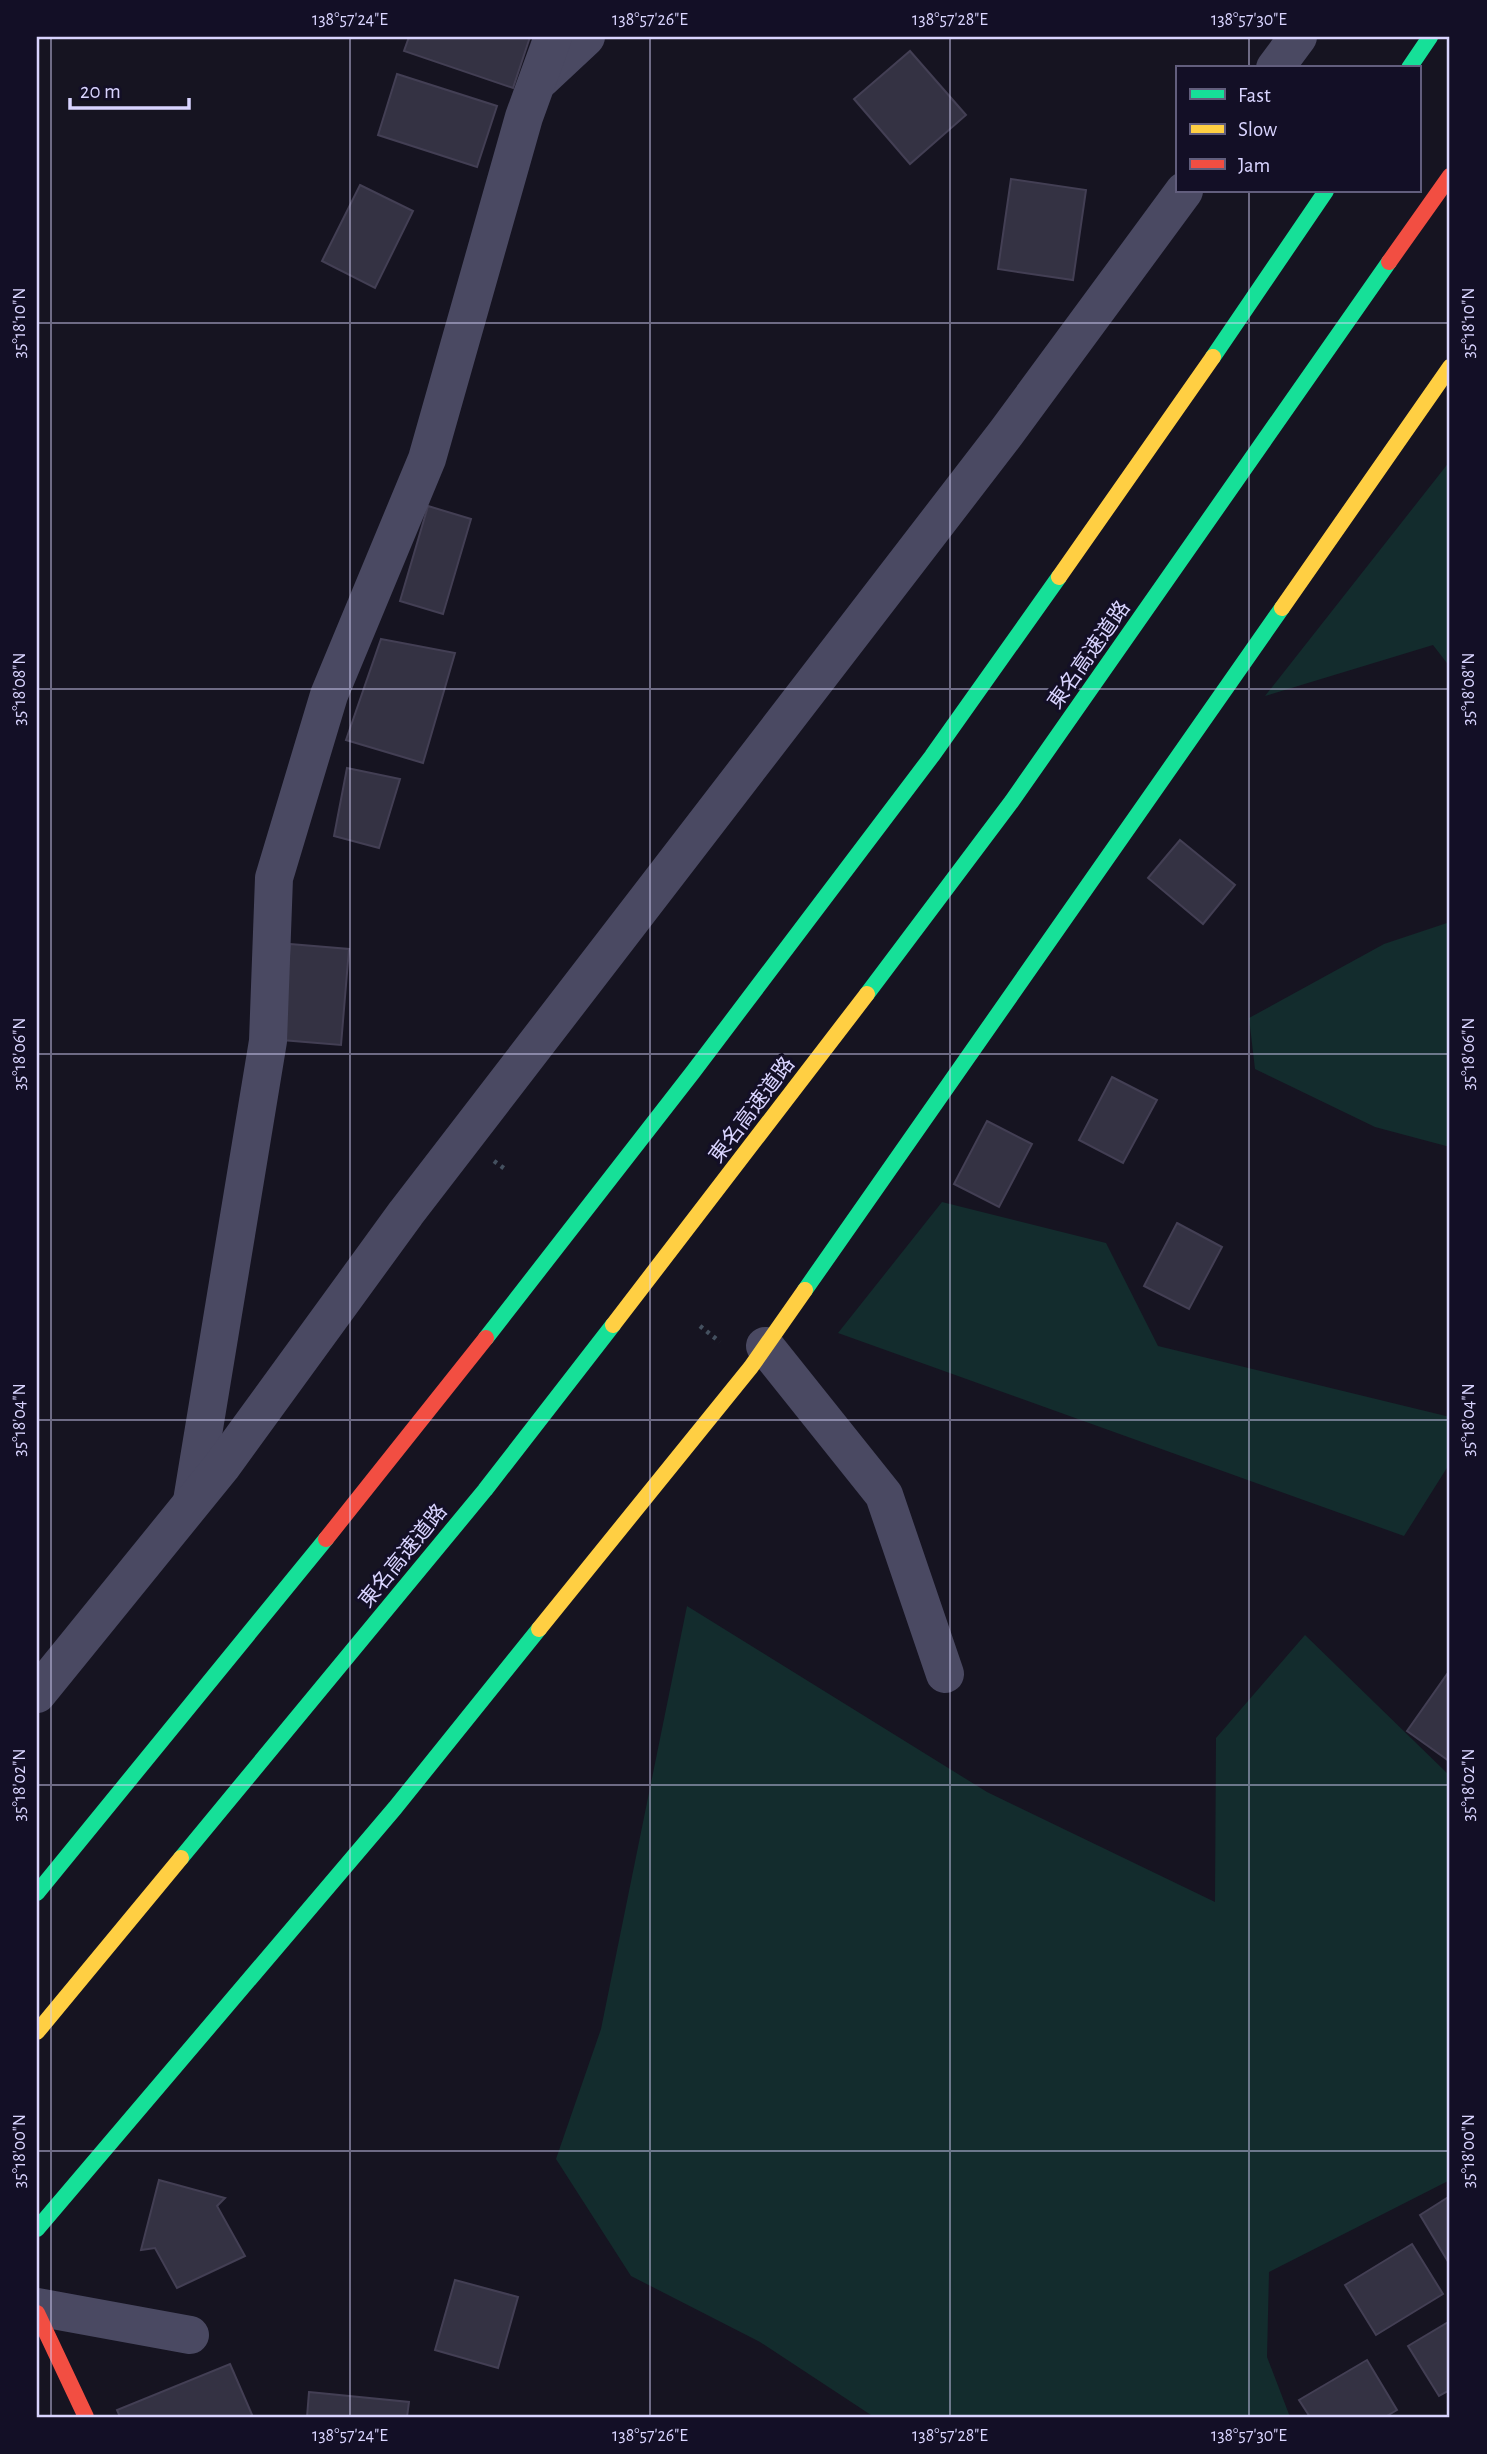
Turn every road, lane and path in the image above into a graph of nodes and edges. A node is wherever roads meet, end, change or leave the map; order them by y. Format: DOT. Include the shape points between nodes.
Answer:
graph roads {
  1 [pos="553,37"];
  2 [pos="586,37"];
  3 [pos="1298,37"];
  4 [pos="1430,37"];
  5 [pos="1276,66"];
  6 [pos="1410,66"];
  7 [pos="537,83"];
  8 [pos="1450,176"];
  9 [pos="1183,192"];
  10 [pos="1325,192"];
  11 [pos="1450,367"];
  12 [pos="765,1346"];
  13 [pos="192,1503"];
  14 [pos="945,1674"];
  15 [pos="37,1694"];
  16 [pos="37,1893"];
  17 [pos="37,2032"];
  18 [pos="37,2229"];
  19 [pos="37,2307"];
  20 [pos="37,2313"];
  21 [pos="190,2334"];
  22 [pos="86,2417"];
  1 -- 7 [label="street"];
  2 -- 7 [label="street"];
  3 -- 5 [label="street"];
  4 -- 6 [label="main road"];
  7 -- 13 [label="street" via="427,459 329,695 274,878 268,1041"];
  8 -- 17 [label="main road, 東名高速道路" via="1012,802 774,1116 485,1490"];
  9 -- 13 [label="street" via="1006,433 406,1213"];
  10 -- 16 [label="main road" via="932,756 693,1072 404,1444"];
  11 -- 12 [label="main road"];
  12 -- 14 [label="street" via="884,1495"];
  12 -- 18 [label="main road" via="395,1808"];
  13 -- 15 [label="street"];
  19 -- 21 [label="street"];
  20 -- 22 [label="main road"];
}
